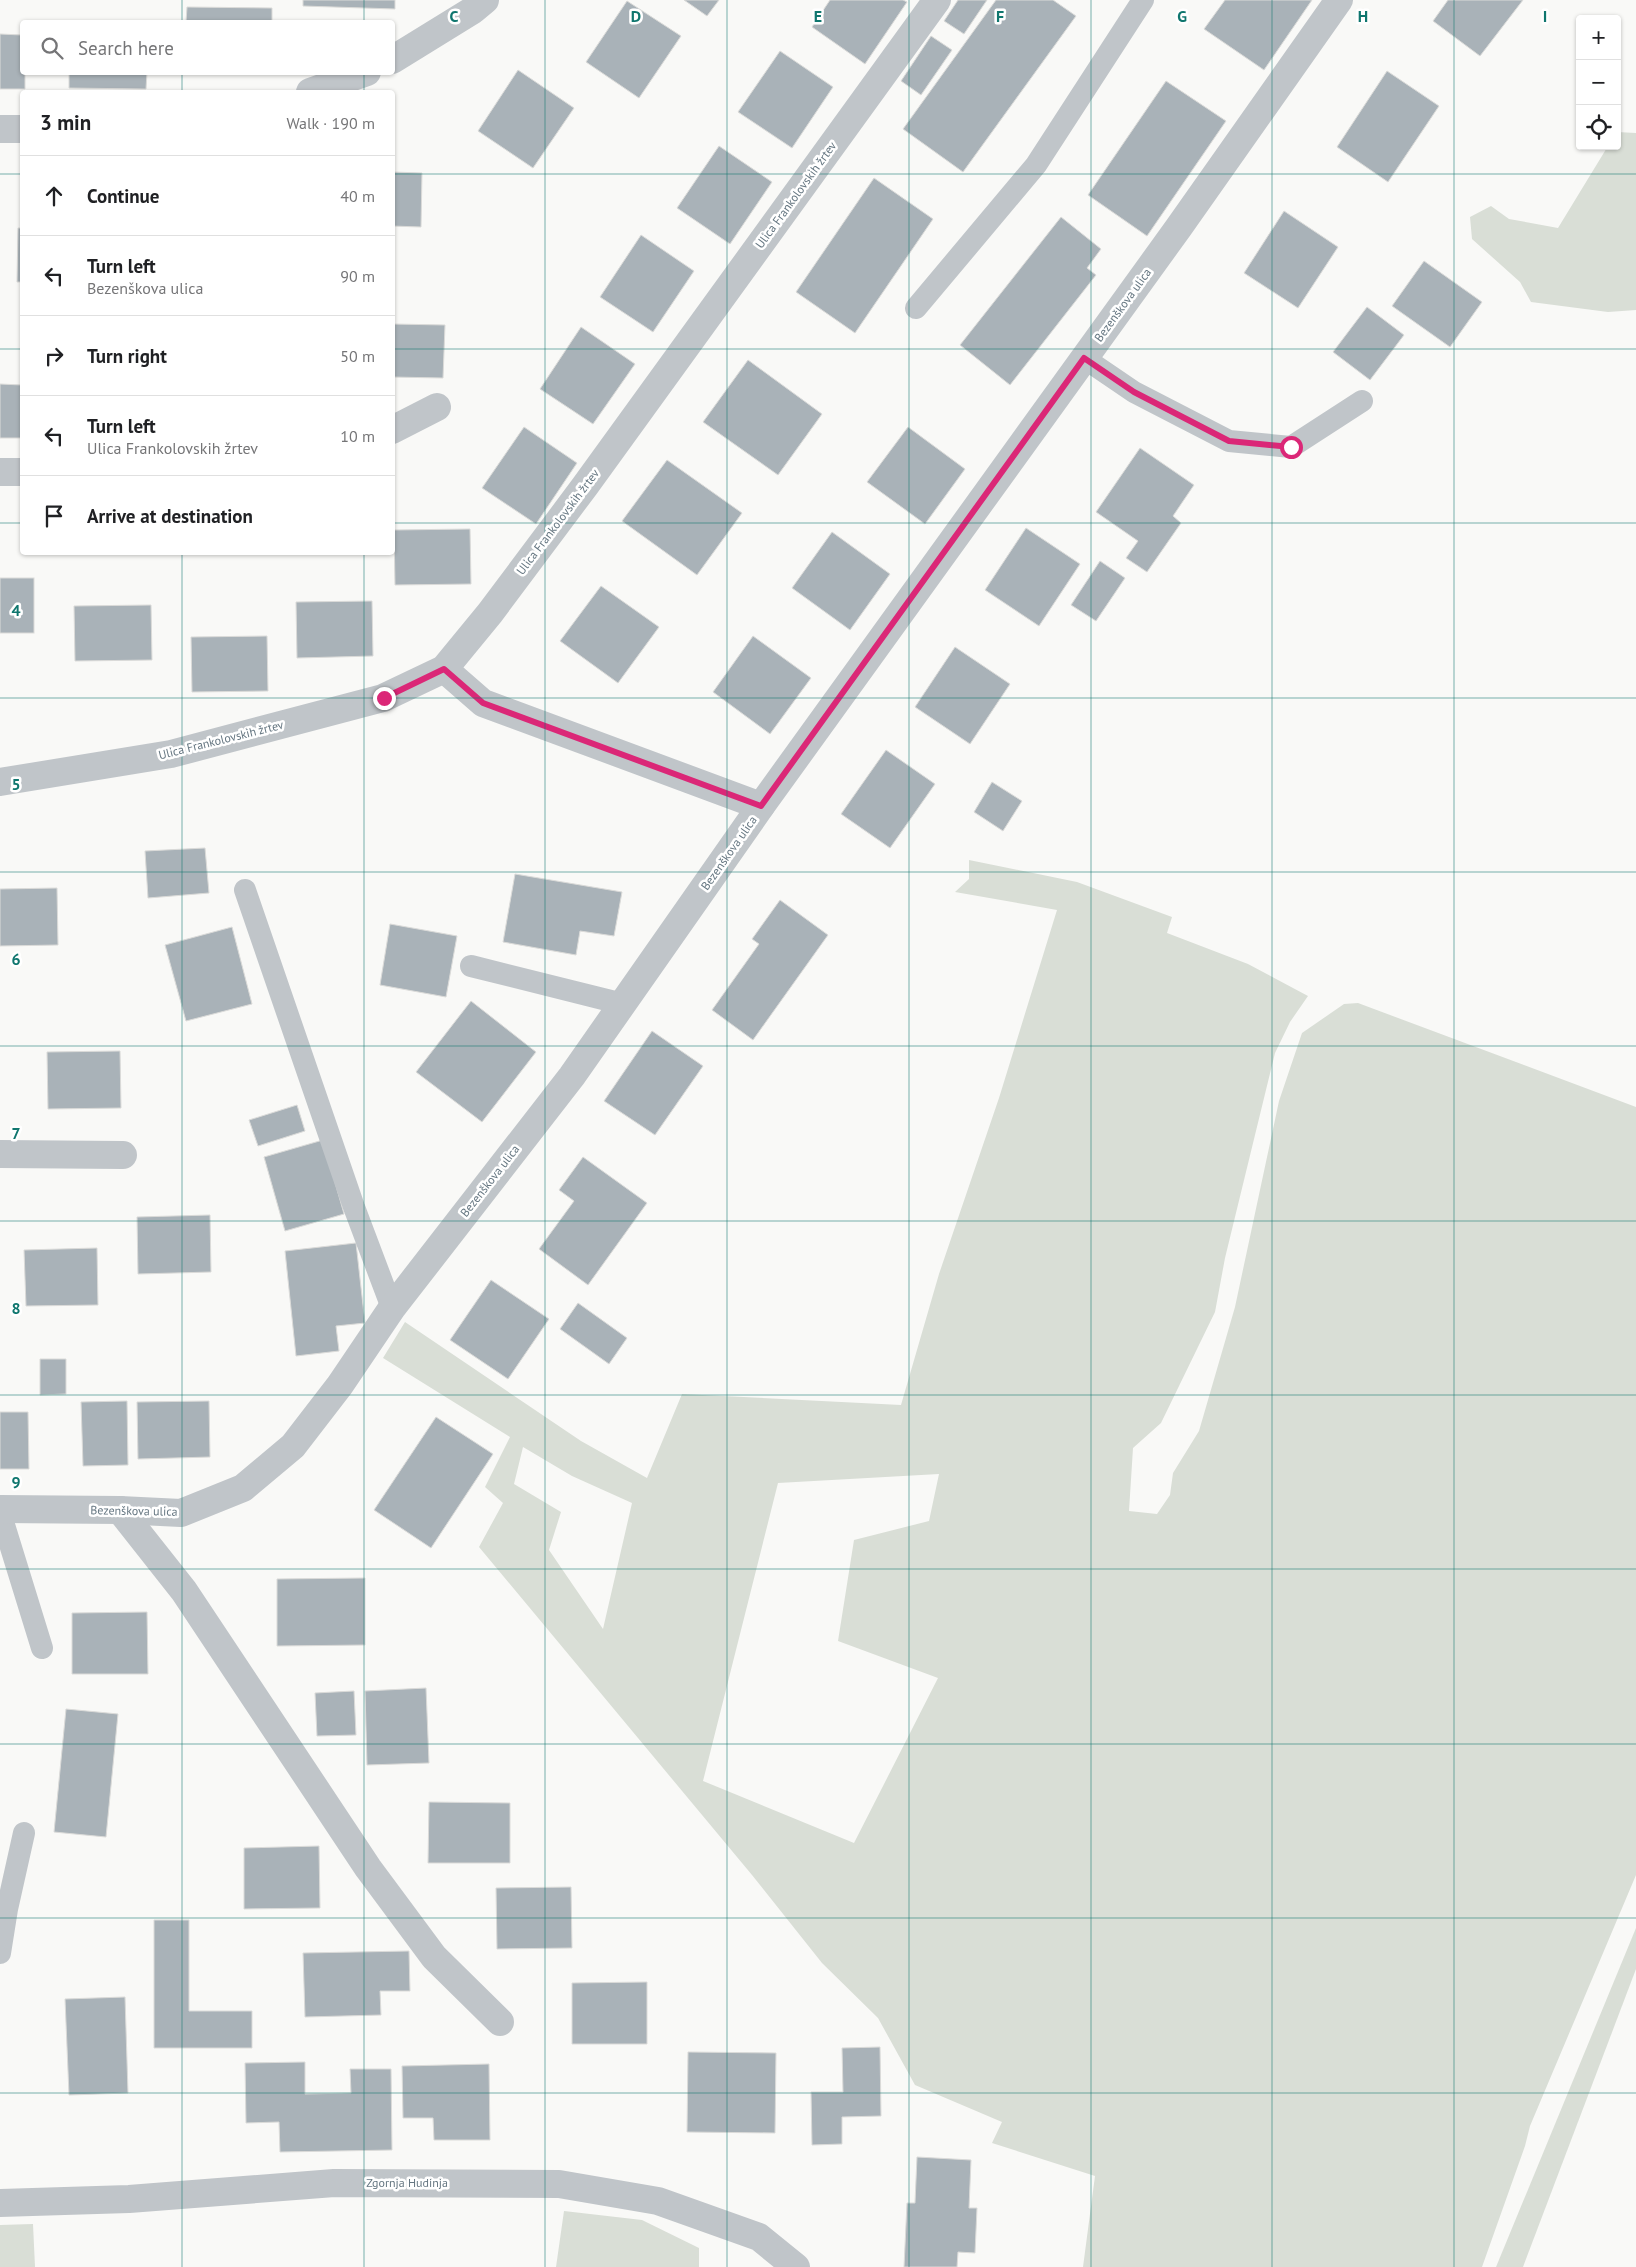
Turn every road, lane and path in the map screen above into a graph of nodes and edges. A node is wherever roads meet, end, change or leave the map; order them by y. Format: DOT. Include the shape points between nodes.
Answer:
graph roads {
  1 [pos="485,0"];
  2 [pos="937,0"];
  3 [pos="1143,0"];
  4 [pos="1339,0"];
  5 [pos="395,58"];
  6 [pos="358,75"];
  7 [pos="316,90"];
  8 [pos="0,129"];
  9 [pos="20,129"];
  10 [pos="916,308"];
  11 [pos="1084,358"];
  12 [pos="1362,401"];
  13 [pos="437,406"];
  14 [pos="395,428"];
  15 [pos="0,472"];
  16 [pos="20,472"];
  17 [pos="444,669"];
  18 [pos="0,782"];
  19 [pos="761,806"];
  20 [pos="245,890"];
  21 [pos="471,966"];
  22 [pos="623,1004"];
  23 [pos="0,1154"];
  24 [pos="122,1155"];
  25 [pos="392,1308"];
  26 [pos="120,1510"];
  27 [pos="0,1511"];
  28 [pos="42,1648"];
  29 [pos="24,1833"];
  30 [pos="0,1953"];
  31 [pos="500,2022"];
  32 [pos="0,2203"];
  33 [pos="796,2267"];
  1 -- 5 [label="street"];
  2 -- 17 [label="street, Ulica Frankolovskih žrtev" via="585,486"];
  3 -- 10 [label="lane" via="1036,165"];
  4 -- 11 [label="street, Bezenškova ulica"];
  6 -- 7 [label="street"];
  8 -- 9 [label="street"];
  11 -- 12 [label="lane" via="1134,392 1229,441 1291,447"];
  11 -- 19 [label="street, Bezenškova ulica"];
  13 -- 14 [label="street"];
  15 -- 16 [label="street"];
  17 -- 18 [label="street, Ulica Frankolovskih žrtev" via="384,698 171,754"];
  17 -- 19 [label="street" via="483,703"];
  19 -- 22 [label="street, Bezenškova ulica"];
  20 -- 25 [label="lane"];
  21 -- 22 [label="lane"];
  22 -- 25 [label="street, Bezenškova ulica" via="572,1076"];
  23 -- 24 [label="street"];
  25 -- 26 [label="street, Bezenškova ulica" via="340,1385 293,1446 243,1488 181,1513"];
  26 -- 27 [label="street, Bezenškova ulica"];
  26 -- 31 [label="street" via="184,1591 368,1868 434,1957"];
  27 -- 28 [label="lane"];
  29 -- 30 [label="lane"];
  32 -- 33 [label="street, Zgornja Hudinja" via="128,2199 334,2183 559,2184 658,2201 759,2237"];
}
